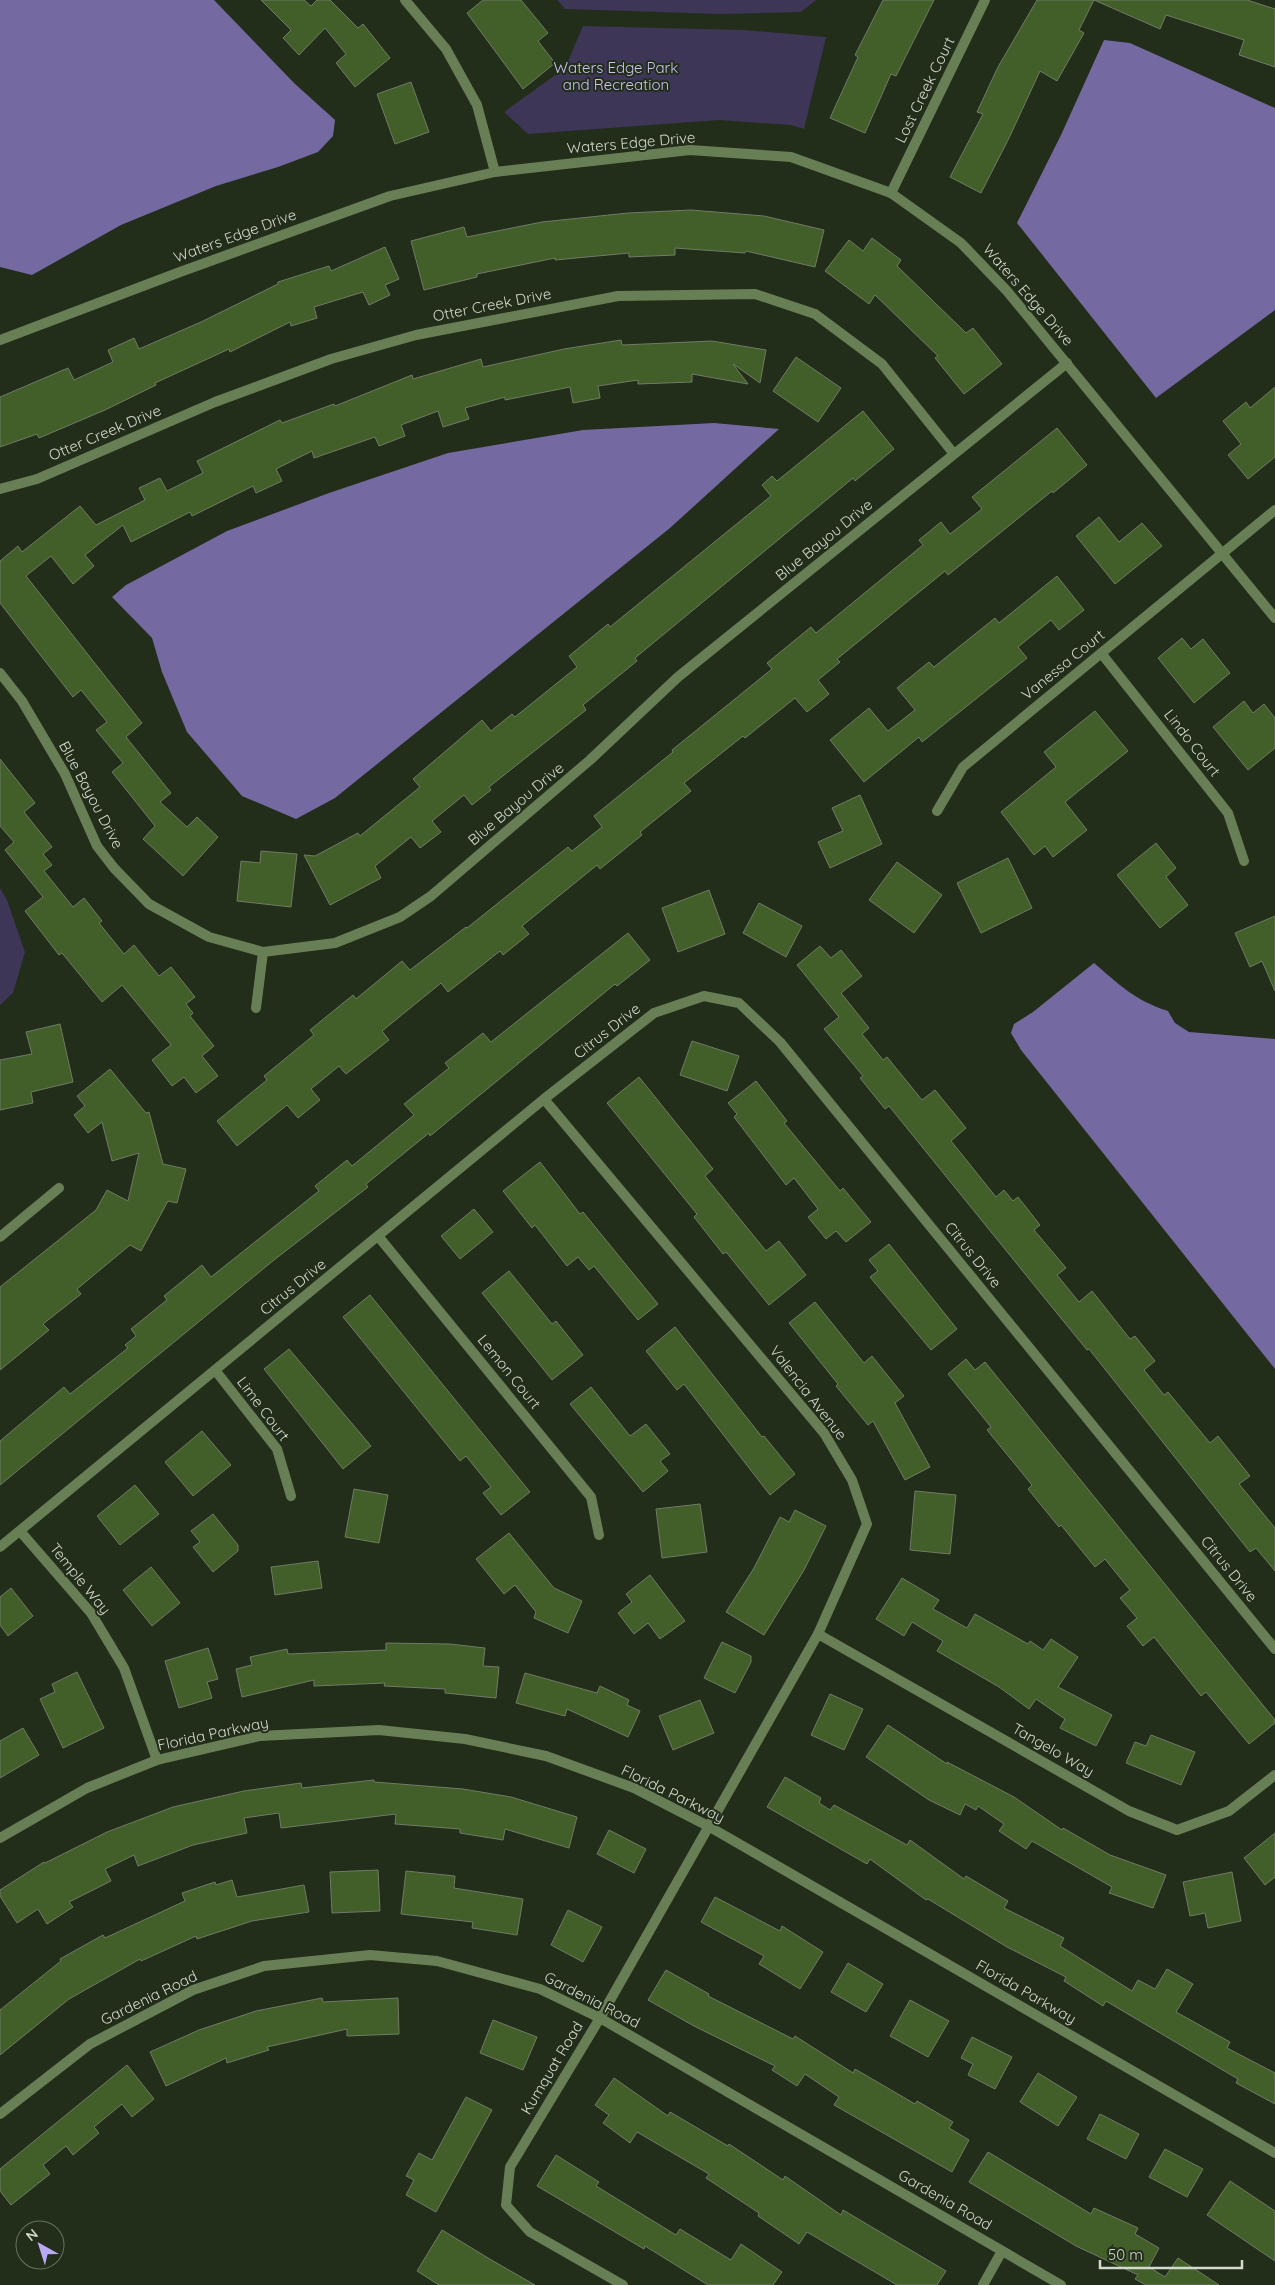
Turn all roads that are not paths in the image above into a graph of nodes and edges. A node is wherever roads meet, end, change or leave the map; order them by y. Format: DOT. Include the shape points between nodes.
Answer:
graph roads {
  1 [pos="405,0"];
  2 [pos="985,0"];
  3 [pos="495,172"];
  4 [pos="891,193"];
  5 [pos="0,340"];
  6 [pos="1067,363"];
  7 [pos="954,454"];
  8 [pos="0,489"];
  9 [pos="1275,510"];
  10 [pos="1222,553"];
  11 [pos="1275,618"];
  12 [pos="1101,653"];
  13 [pos="0,673"];
  14 [pos="937,811"];
  15 [pos="1244,861"];
  16 [pos="263,952"];
  17 [pos="256,1008"];
  18 [pos="544,1099"];
  19 [pos="59,1188"];
  20 [pos="378,1236"];
  21 [pos="0,1237"];
  22 [pos="215,1370"];
  23 [pos="291,1496"];
  24 [pos="20,1531"];
  25 [pos="598,1535"];
  26 [pos="0,1547"];
  27 [pos="818,1634"];
  28 [pos="1275,1649"];
  29 [pos="157,1760"];
  30 [pos="1275,1775"];
  31 [pos="708,1826"];
  32 [pos="0,1838"];
  33 [pos="600,2018"];
  34 [pos="0,2114"];
  35 [pos="1275,2152"];
  36 [pos="1002,2251"];
  37 [pos="623,2285"];
  38 [pos="983,2285"];
  39 [pos="1061,2285"];
  1 -- 3 [label="street" via="446,49 477,105"];
  2 -- 4 [label="street, Lost Creek Court"];
  3 -- 4 [label="street, Waters Edge Drive" via="690,150 791,157"];
  3 -- 5 [label="street, Waters Edge Drive" via="390,196"];
  4 -- 6 [label="street, Waters Edge Drive" via="961,243 1007,291"];
  6 -- 7 [label="street, Blue Bayou Drive"];
  6 -- 10 [label="street, Waters Edge Drive"];
  7 -- 8 [label="street, Otter Creek Drive" via="882,364 815,314 755,294 618,296 416,335 331,359 214,402 37,479"];
  7 -- 16 [label="street, Blue Bayou Drive" via="678,677 590,760 431,896 400,916 335,943"];
  9 -- 10 [label="street, Vanessa Court"];
  10 -- 11 [label="street, Waters Edge Drive"];
  10 -- 12 [label="street, Vanessa Court"];
  12 -- 14 [label="street, Vanessa Court" via="962,767"];
  12 -- 15 [label="street, Lindo Court" via="1228,813"];
  13 -- 16 [label="street, Blue Bayou Drive" via="22,701 65,774 97,846 114,868 149,904 209,937"];
  16 -- 17 [label="street"];
  18 -- 20 [label="street, Citrus Drive"];
  18 -- 27 [label="street, Valencia Avenue" via="824,1433 852,1480 867,1524"];
  18 -- 28 [label="street, Citrus Drive" via="654,1013 704,996 739,1003 780,1042"];
  19 -- 21 [label="street"];
  20 -- 22 [label="street, Citrus Drive"];
  20 -- 25 [label="street, Lemon Court" via="591,1496"];
  22 -- 23 [label="street, Lime Court" via="277,1449"];
  22 -- 24 [label="street, Citrus Drive"];
  24 -- 26 [label="street, Citrus Drive"];
  24 -- 29 [label="street, Temple Way" via="91,1613 124,1668"];
  27 -- 30 [label="street, Tangelo Way" via="1129,1811 1177,1830 1229,1811"];
  27 -- 31 [label="street, Valencia Avenue"];
  29 -- 31 [label="street, Florida Parkway" via="260,1736 380,1730 465,1739 555,1759 634,1788"];
  29 -- 32 [label="street, Florida Parkway" via="87,1788"];
  31 -- 33 [label="street, Kumquat Road"];
  31 -- 35 [label="street, Florida Parkway"];
  33 -- 34 [label="street, Gardenia Road" via="540,1989 437,1961 370,1955 264,1966 193,1990 90,2044"];
  33 -- 36 [label="street, Gardenia Road"];
  33 -- 37 [label="street, Kumquat Road" via="510,2167 506,2205 530,2232"];
  36 -- 38 [label="street"];
  36 -- 39 [label="street, Gardenia Road"];
}
